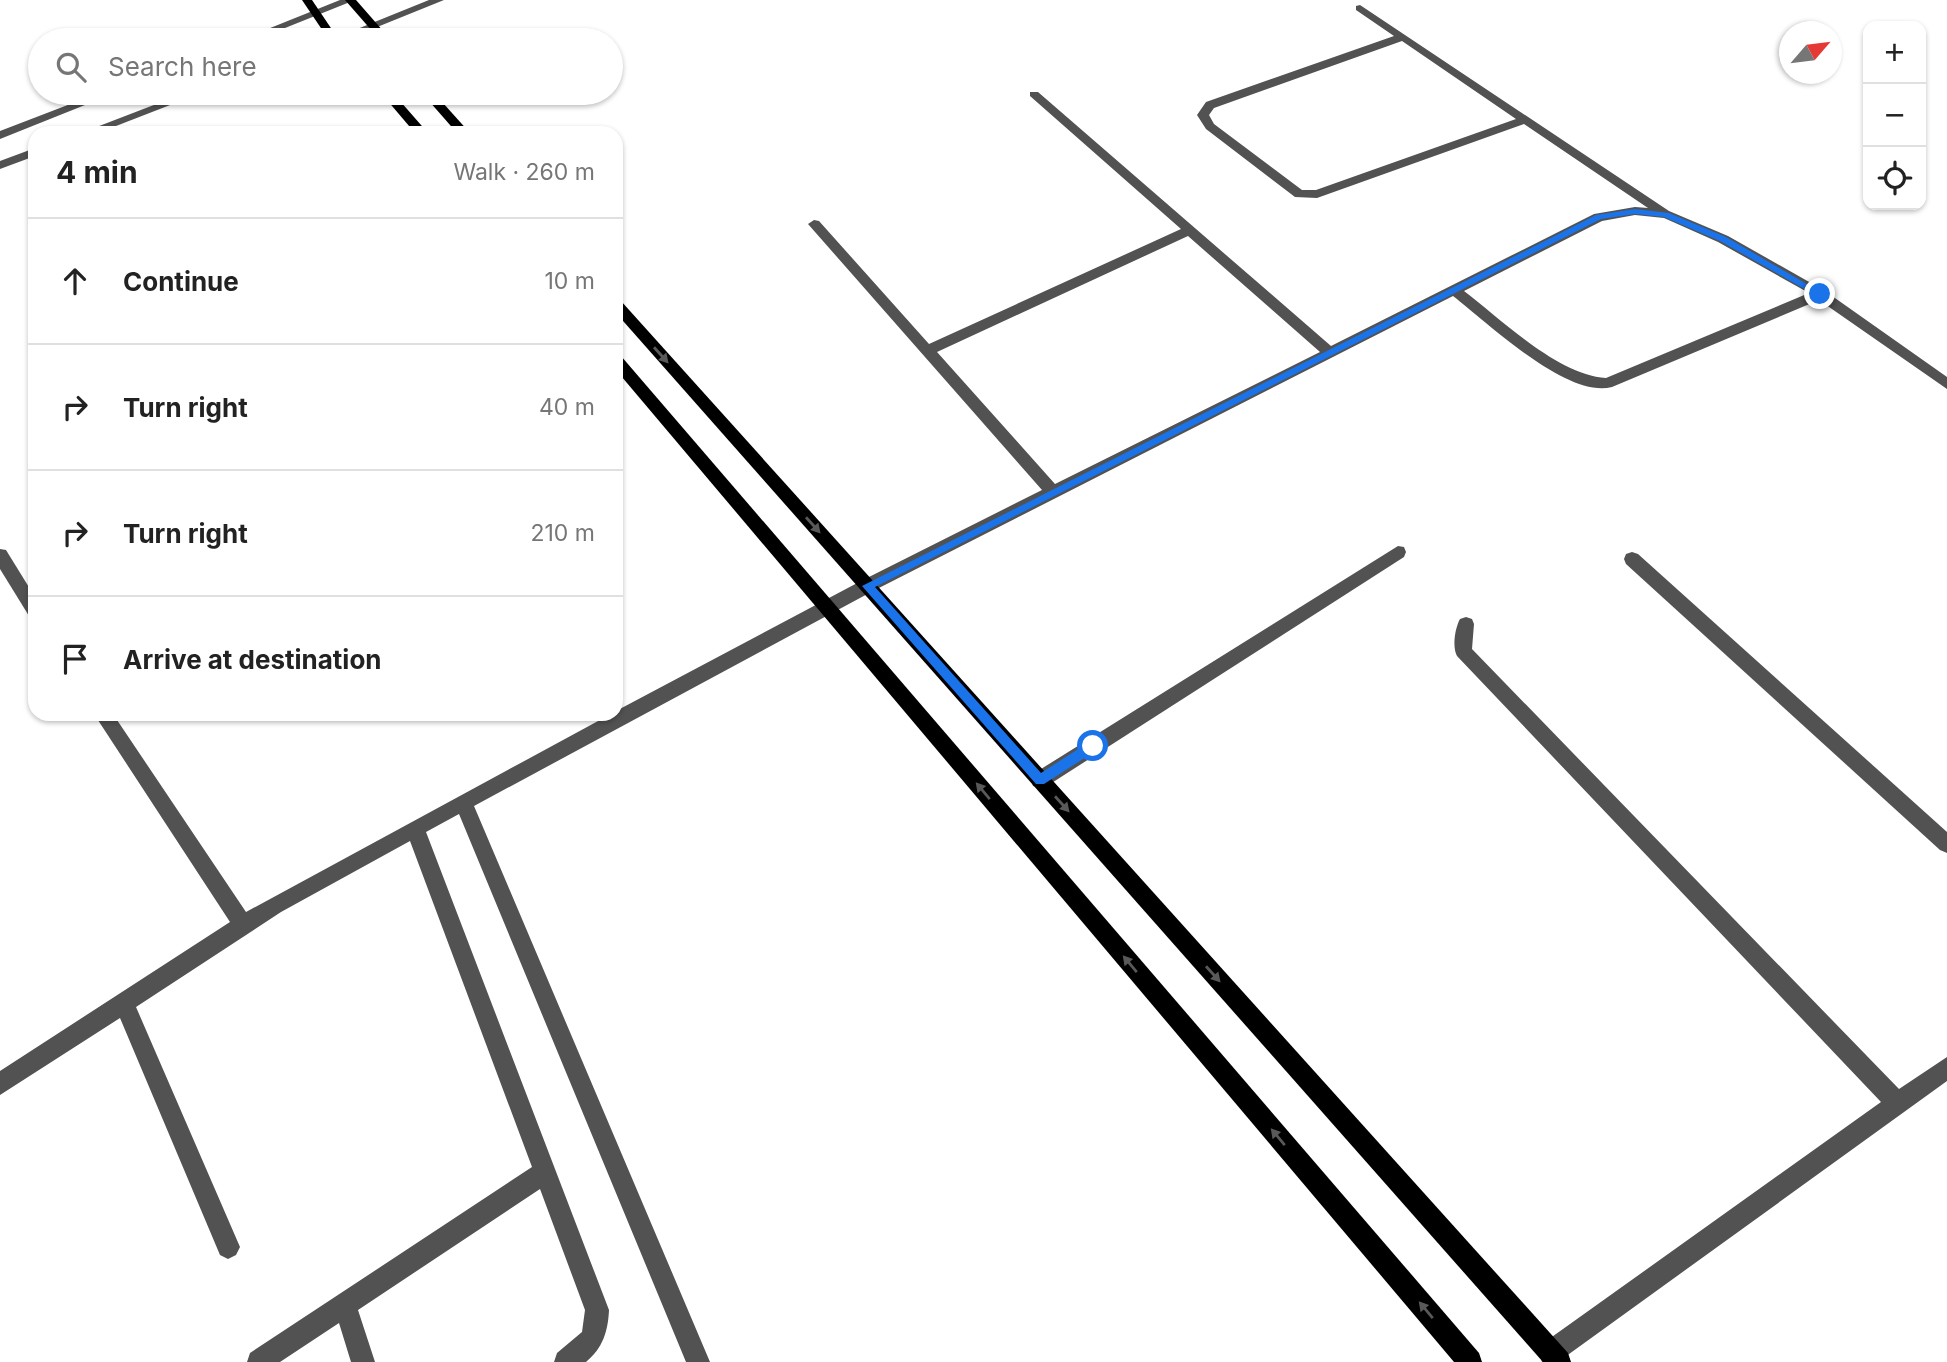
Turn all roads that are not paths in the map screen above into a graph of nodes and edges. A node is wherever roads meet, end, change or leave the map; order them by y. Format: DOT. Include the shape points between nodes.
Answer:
graph roads {
  1 [pos="307,0"];
  2 [pos="350,0"];
  3 [pos="439,0"];
  4 [pos="1360,8"];
  5 [pos="317,13"];
  6 [pos="374,25"];
  7 [pos="278,28"];
  8 [pos="327,28"];
  9 [pos="366,28"];
  10 [pos="376,28"];
  11 [pos="1403,37"];
  12 [pos="1034,94"];
  13 [pos="78,105"];
  14 [pos="163,105"];
  15 [pos="398,105"];
  16 [pos="439,105"];
  17 [pos="1525,120"];
  18 [pos="106,126"];
  19 [pos="416,126"];
  20 [pos="458,126"];
  21 [pos="0,135"];
  22 [pos="28,155"];
  23 [pos="0,165"];
  24 [pos="1666,215"];
  25 [pos="814,224"];
  26 [pos="1190,230"];
  27 [pos="1454,290"];
  28 [pos="1820,294"];
  29 [pos="623,312"];
  30 [pos="927,351"];
  31 [pos="1330,353"];
  32 [pos="623,368"];
  33 [pos="1947,384"];
  34 [pos="1053,492"];
  35 [pos="1398,552"];
  36 [pos="0,555"];
  37 [pos="1632,559"];
  38 [pos="867,586"];
  39 [pos="28,600"];
  40 [pos="828,609"];
  41 [pos="1466,624"];
  42 [pos="623,717"];
  43 [pos="108,721"];
  44 [pos="616,721"];
  45 [pos="1040,780"];
  46 [pos="463,802"];
  47 [pos="415,828"];
  48 [pos="1947,844"];
  49 [pos="243,925"];
  50 [pos="124,1003"];
  51 [pos="1947,1068"];
  52 [pos="0,1084"];
  53 [pos="1898,1104"];
  54 [pos="545,1172"];
  55 [pos="228,1247"];
  56 [pos="345,1305"];
  57 [pos="1555,1357"];
  58 [pos="259,1362"];
  59 [pos="363,1362"];
  60 [pos="566,1362"];
  61 [pos="698,1362"];
  62 [pos="1470,1362"];
  1 -- 5 [label="main road"];
  2 -- 5 [label="street"];
  2 -- 6 [label="main road"];
  3 -- 6 [label="street"];
  4 -- 11 [label="street"];
  5 -- 7 [label="street"];
  5 -- 8 [label="main road"];
  6 -- 9 [label="street"];
  6 -- 10 [label="main road"];
  11 -- 17 [label="street"];
  11 -- 17 [label="street" via="1210,105 1203,115 1210,126 1299,194 1317,194"];
  12 -- 26 [label="street"];
  13 -- 21 [label="street"];
  14 -- 18 [label="street"];
  15 -- 19 [label="main road"];
  16 -- 20 [label="main road"];
  17 -- 24 [label="street"];
  22 -- 23 [label="street"];
  24 -- 27 [label="street" via="1635,211 1599,217"];
  24 -- 28 [label="street" via="1723,239"];
  25 -- 30 [label="street"];
  26 -- 30 [label="street"];
  26 -- 31 [label="street"];
  27 -- 28 [label="street" via="1559,370 1586,382 1607,383"];
  27 -- 31 [label="street"];
  28 -- 33 [label="street"];
  29 -- 38 [label="main road, one-way"];
  30 -- 34 [label="street"];
  31 -- 34 [label="street"];
  32 -- 40 [label="main road"];
  34 -- 38 [label="street"];
  35 -- 45 [label="street"];
  36 -- 39 [label="street"];
  37 -- 48 [label="street"];
  38 -- 40 [label="street"];
  38 -- 45 [label="main road"];
  40 -- 42 [label="street"];
  62 -- 40 [label="main road, one-way"];
  41 -- 53 [label="street" via="1464,651"];
  43 -- 49 [label="street"];
  44 -- 46 [label="street"];
  45 -- 57 [label="main road, one-way"];
  46 -- 47 [label="street"];
  46 -- 61 [label="street"];
  47 -- 49 [label="street"];
  47 -- 54 [label="street"];
  49 -- 50 [label="street"];
  50 -- 52 [label="street"];
  50 -- 55 [label="street"];
  51 -- 53 [label="street"];
  53 -- 57 [label="street"];
  54 -- 56 [label="street"];
  54 -- 60 [label="street" via="597,1310 597,1332 586,1348"];
  56 -- 58 [label="street"];
  56 -- 59 [label="street"];
}
